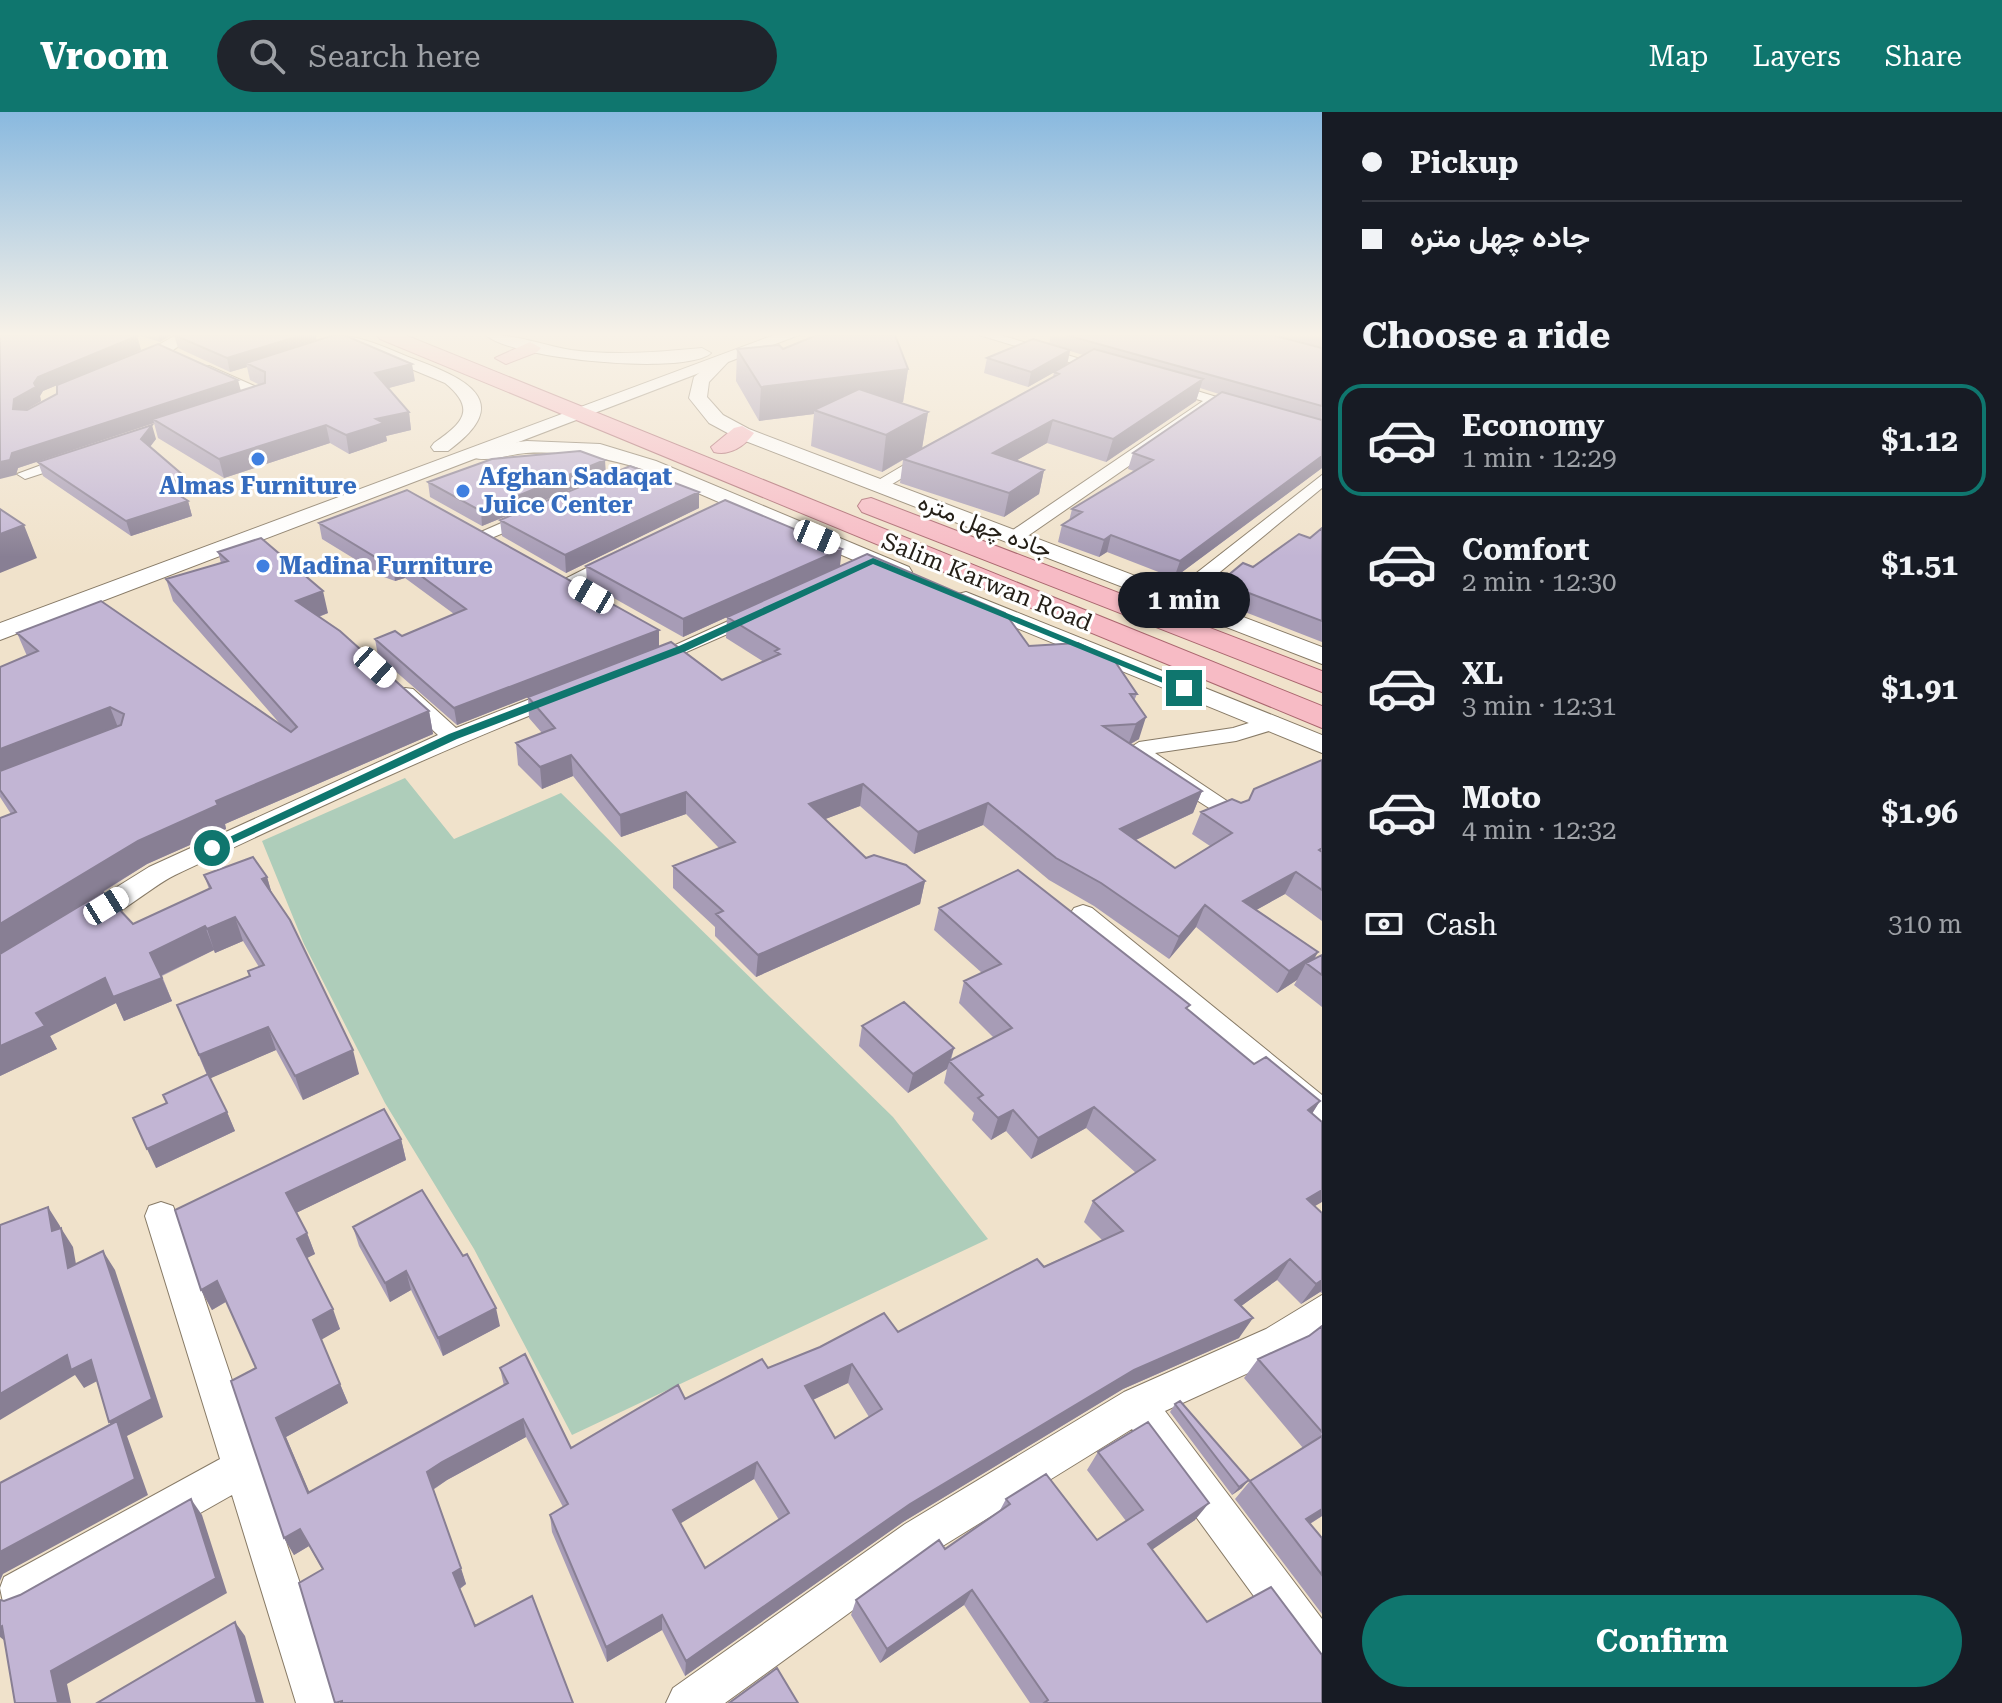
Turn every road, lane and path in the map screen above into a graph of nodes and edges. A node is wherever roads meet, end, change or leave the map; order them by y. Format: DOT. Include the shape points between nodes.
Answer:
graph roads {
  1 [pos="474,409"];
  2 [pos="568,409"];
  3 [pos="574,409"];
  4 [pos="596,409"];
  5 [pos="607,409"];
  6 [pos="708,409"];
  7 [pos="1200,409"];
  8 [pos="1251,409"];
  9 [pos="1261,412"];
  10 [pos="733,440"];
  11 [pos="441,447"];
  12 [pos="943,447"];
  13 [pos="476,453"];
  14 [pos="85,454"];
  15 [pos="693,461"];
  16 [pos="649,465"];
  17 [pos="25,474"];
  18 [pos="621,476"];
  19 [pos="1322,480"];
  20 [pos="389,485"];
  21 [pos="878,485"];
  22 [pos="416,499"];
  23 [pos="733,502"];
  24 [pos="552,506"];
  25 [pos="705,515"];
  26 [pos="1013,538"];
  27 [pos="507,548"];
  28 [pos="637,549"];
  29 [pos="873,561"];
  30 [pos="846,573"];
  31 [pos="593,597"];
  32 [pos="1174,600"];
  33 [pos="778,605"];
  34 [pos="0,609"];
  35 [pos="0,632"];
  36 [pos="657,634"];
  37 [pos="682,648"];
  38 [pos="1322,656"];
  39 [pos="631,668"];
  40 [pos="388,679"];
  41 [pos="1322,682"];
  42 [pos="587,685"];
  43 [pos="1322,718"];
  44 [pos="1271,723"];
  45 [pos="453,737"];
  46 [pos="1322,745"];
  47 [pos="1231,814"];
  48 [pos="1083,914"];
  49 [pos="66,931"];
  50 [pos="1322,1113"];
  51 [pos="161,1216"];
  52 [pos="1322,1311"];
  53 [pos="1137,1405"];
  54 [pos="242,1468"];
  55 [pos="19,1592"];
  56 [pos="1322,1654"];
  57 [pos="318,1703"];
  58 [pos="688,1703"];
  1 -- 11 [label="street" via="462,432"];
  2 -- 11 [label="main road"];
  3 -- 13 [label="main road"];
  4 -- 15 [label="main road, Salim Karwan Road"];
  5 -- 10 [label="main road, Salim Karwan Road"];
  6 -- 10 [label="street, جاده چهل متره"];
  7 -- 26 [label="street"];
  8 -- 9 [label="street"];
  10 -- 21 [label="street, جاده چهل متره"];
  10 -- 41 [label="main road, Salim Karwan Road"];
  11 -- 34 [label="main road"];
  12 -- 21 [label="street"];
  13 -- 16 [label="street" via="552,446 600,450"];
  13 -- 20 [label="main road"];
  14 -- 17 [label="street"];
  15 -- 16 [label="main road"];
  15 -- 43 [label="main road, Salim Karwan Road"];
  16 -- 18 [label="street"];
  16 -- 23 [label="street"];
  19 -- 32 [label="street"];
  20 -- 22 [label="street"];
  20 -- 35 [label="main road"];
  21 -- 26 [label="street, جاده چهل متره"];
  23 -- 25 [label="street"];
  23 -- 29 [label="street"];
  24 -- 27 [label="street" via="476,531"];
  26 -- 32 [label="street, جاده چهل متره"];
  28 -- 31 [label="street" via="562,579"];
  29 -- 30 [label="street"];
  29 -- 44 [label="street"];
  32 -- 38 [label="street, جاده چهل متره"];
  33 -- 37 [label="street"];
  36 -- 37 [label="street"];
  37 -- 39 [label="street"];
  40 -- 45 [label="street"];
  42 -- 45 [label="street"];
  44 -- 46 [label="street"];
  44 -- 47 [label="street" via="1236,734 1139,749"];
  45 -- 49 [label="street" via="158,873"];
  48 -- 50 [label="street"];
  51 -- 54 [label="street"];
  52 -- 53 [label="street" via="1279,1341"];
  53 -- 56 [label="street"];
  53 -- 58 [label="street" via="919,1538"];
  54 -- 55 [label="street"];
  54 -- 57 [label="street"];
}
